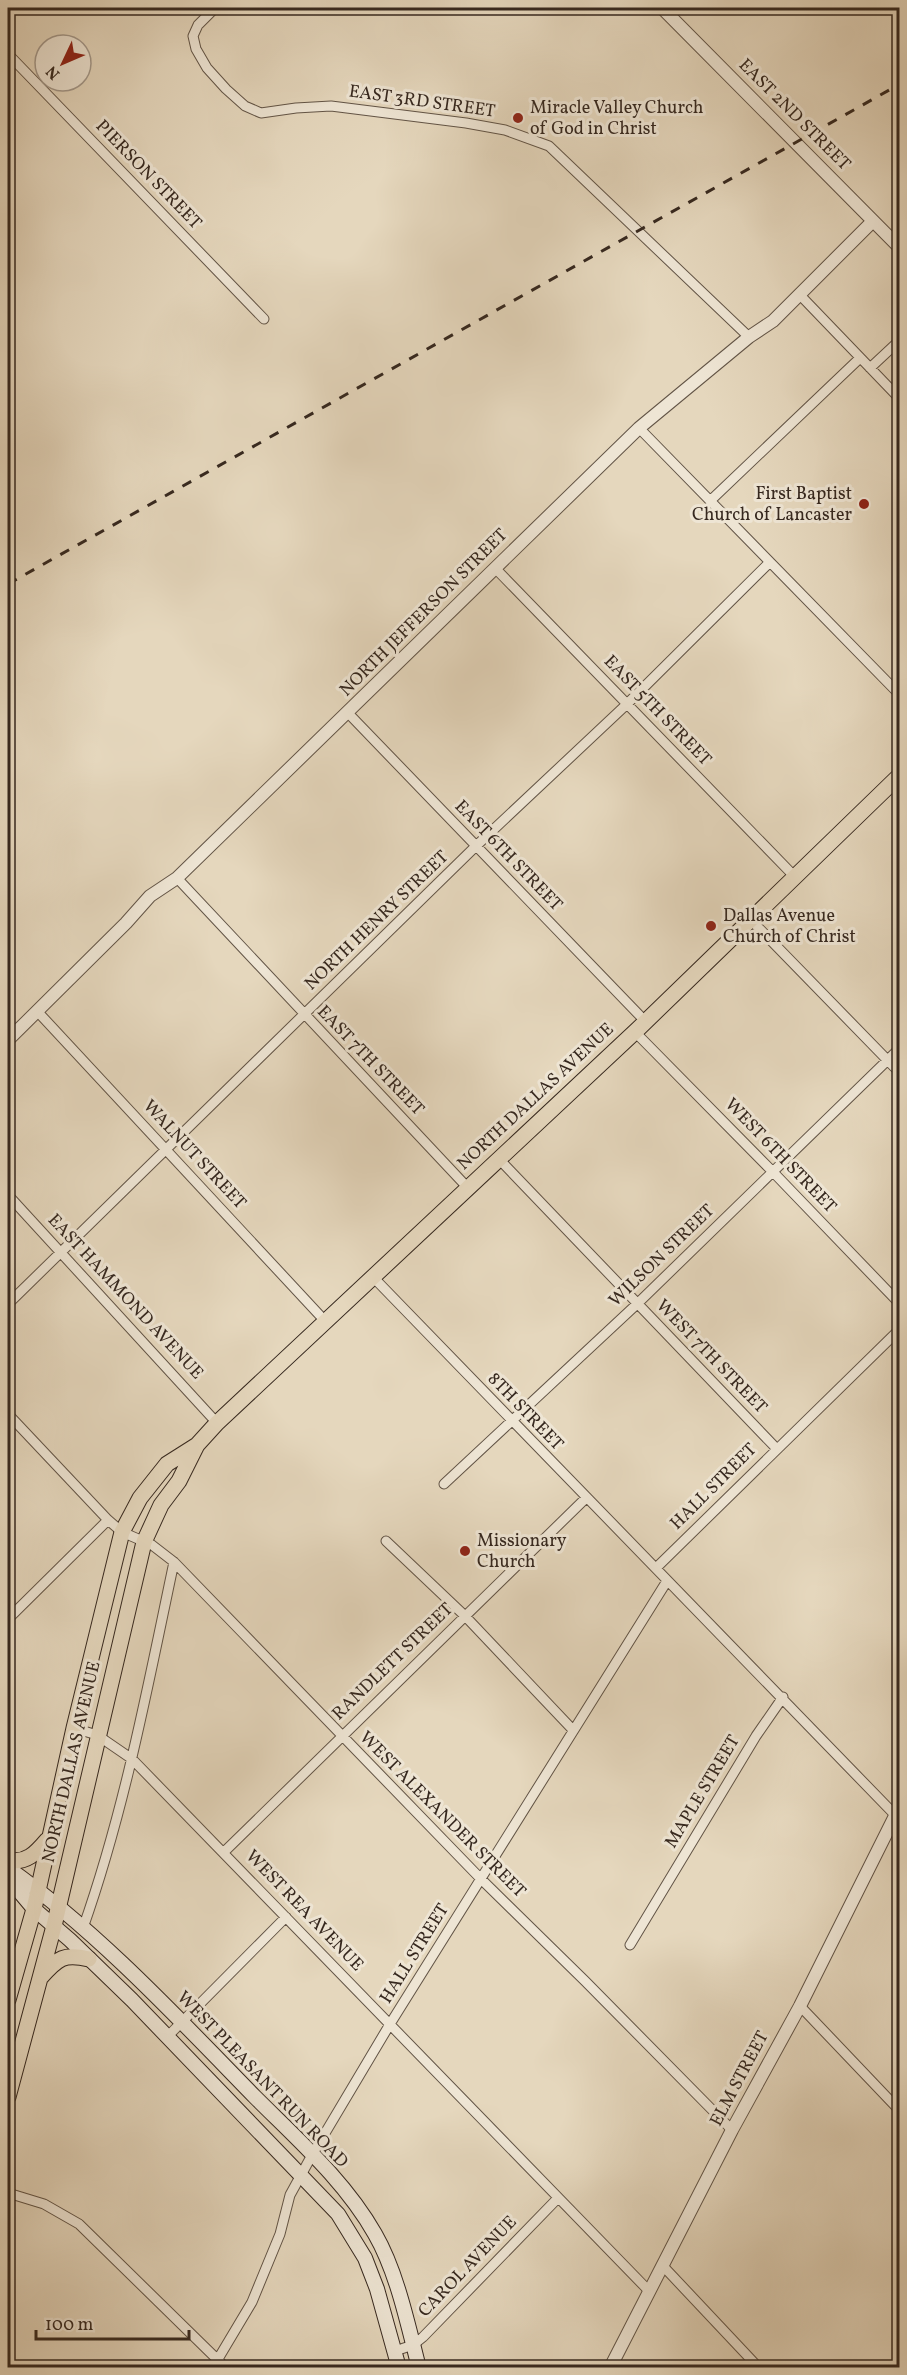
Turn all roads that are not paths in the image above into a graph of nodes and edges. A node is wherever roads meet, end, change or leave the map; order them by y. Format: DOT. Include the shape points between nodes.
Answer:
graph roads {
  1 [pos="215,8"];
  2 [pos="662,8"];
  3 [pos="8,54"];
  4 [pos="873,221"];
  5 [pos="900,248"];
  6 [pos="800,295"];
  7 [pos="264,319"];
  8 [pos="749,337"];
  9 [pos="900,340"];
  10 [pos="860,358"];
  11 [pos="870,368"];
  12 [pos="900,399"];
  13 [pos="639,428"];
  14 [pos="710,501"];
  15 [pos="770,562"];
  16 [pos="495,568"];
  17 [pos="900,695"];
  18 [pos="627,705"];
  19 [pos="348,713"];
  20 [pos="900,776"];
  21 [pos="476,846"];
  22 [pos="795,877"];
  23 [pos="177,878"];
  24 [pos="750,919"];
  25 [pos="37,1011"];
  26 [pos="304,1015"];
  27 [pos="640,1027"];
  28 [pos="8,1040"];
  29 [pos="900,1048"];
  30 [pos="887,1060"];
  31 [pos="900,1073"];
  32 [pos="167,1150"];
  33 [pos="498,1158"];
  34 [pos="773,1172"];
  35 [pos="467,1187"];
  36 [pos="8,1195"];
  37 [pos="63,1253"];
  38 [pos="373,1277"];
  39 [pos="8,1304"];
  40 [pos="637,1304"];
  41 [pos="900,1304"];
  42 [pos="325,1321"];
  43 [pos="900,1329"];
  44 [pos="8,1414"];
  45 [pos="511,1422"];
  46 [pos="217,1423"];
  47 [pos="197,1445"];
  48 [pos="776,1448"];
  49 [pos="444,1484"];
  50 [pos="586,1498"];
  51 [pos="108,1520"];
  52 [pos="122,1532"];
  53 [pos="386,1541"];
  54 [pos="144,1542"];
  55 [pos="174,1562"];
  56 [pos="656,1568"];
  57 [pos="667,1581"];
  58 [pos="465,1616"];
  59 [pos="8,1619"];
  60 [pos="783,1697"];
  61 [pos="74,1728"];
  62 [pos="573,1730"];
  63 [pos="97,1735"];
  64 [pos="341,1736"];
  65 [pos="132,1759"];
  66 [pos="898,1813"];
  67 [pos="49,1838"];
  68 [pos="224,1852"];
  69 [pos="8,1860"];
  70 [pos="8,1868"];
  71 [pos="8,1878"];
  72 [pos="481,1880"];
  73 [pos="38,1889"];
  74 [pos="58,1906"];
  75 [pos="34,1909"];
  76 [pos="286,1917"];
  77 [pos="54,1926"];
  78 [pos="83,1928"];
  79 [pos="630,1945"];
  80 [pos="89,1959"];
  81 [pos="41,1977"];
  82 [pos="8,2000"];
  83 [pos="800,2006"];
  84 [pos="182,2022"];
  85 [pos="390,2024"];
  86 [pos="167,2037"];
  87 [pos="10,2079"];
  88 [pos="8,2097"];
  89 [pos="900,2111"];
  90 [pos="732,2130"];
  91 [pos="312,2155"];
  92 [pos="301,2174"];
  93 [pos="8,2193"];
  94 [pos="558,2198"];
  95 [pos="663,2266"];
  96 [pos="649,2290"];
  97 [pos="413,2345"];
  98 [pos="395,2351"];
  99 [pos="218,2359"];
  100 [pos="226,2367"];
  101 [pos="399,2367"];
  102 [pos="419,2367"];
  103 [pos="610,2367"];
  104 [pos="759,2367"];
  1 -- 8 [label="street, EAST 3RD STREET" via="198,25 193,36 196,49 207,68 245,106 261,113 331,106 466,123 505,130 549,146"];
  2 -- 4 [label="street, EAST 2ND STREET"];
  3 -- 7 [label="street, PIERSON STREET"];
  4 -- 5 [label="street, EAST 2ND STREET"];
  4 -- 6 [label="street, NORTH JEFFERSON STREET"];
  6 -- 8 [label="street, NORTH JEFFERSON STREET"];
  6 -- 10 [label="street"];
  8 -- 13 [label="street, NORTH JEFFERSON STREET"];
  9 -- 11 [label="street"];
  10 -- 11 [label="street"];
  10 -- 14 [label="street"];
  11 -- 12 [label="street"];
  13 -- 14 [label="street"];
  13 -- 16 [label="street, NORTH JEFFERSON STREET"];
  14 -- 15 [label="street"];
  15 -- 17 [label="street"];
  15 -- 18 [label="street, NORTH HENRY STREET"];
  16 -- 18 [label="street, EAST 5TH STREET"];
  16 -- 19 [label="street, NORTH JEFFERSON STREET"];
  18 -- 21 [label="street, NORTH HENRY STREET"];
  18 -- 22 [label="street, EAST 5TH STREET"];
  19 -- 21 [label="street, EAST 6TH STREET"];
  19 -- 23 [label="street, NORTH JEFFERSON STREET"];
  20 -- 22 [label="main road, NORTH DALLAS AVENUE"];
  21 -- 26 [label="street, NORTH HENRY STREET"];
  21 -- 27 [label="street, EAST 6TH STREET"];
  22 -- 24 [label="main road, NORTH DALLAS AVENUE"];
  23 -- 25 [label="street, NORTH JEFFERSON STREET" via="150,896"];
  23 -- 26 [label="street, EAST 7TH STREET"];
  24 -- 27 [label="main road, NORTH DALLAS AVENUE"];
  24 -- 30 [label="street"];
  25 -- 28 [label="street, NORTH JEFFERSON STREET"];
  25 -- 32 [label="street, WALNUT STREET"];
  26 -- 32 [label="street, NORTH HENRY STREET"];
  26 -- 35 [label="street, EAST 7TH STREET"];
  27 -- 33 [label="main road, NORTH DALLAS AVENUE"];
  27 -- 34 [label="street, WEST 6TH STREET"];
  29 -- 30 [label="street, WILSON STREET"];
  30 -- 31 [label="street"];
  30 -- 34 [label="street, WILSON STREET"];
  32 -- 37 [label="street, NORTH HENRY STREET"];
  32 -- 42 [label="street, WALNUT STREET"];
  33 -- 35 [label="main road, NORTH DALLAS AVENUE"];
  33 -- 40 [label="street, WEST 7TH STREET"];
  34 -- 40 [label="street, WILSON STREET"];
  34 -- 41 [label="street, WEST 6TH STREET"];
  35 -- 38 [label="main road, NORTH DALLAS AVENUE"];
  36 -- 37 [label="street, EAST HAMMOND AVENUE"];
  37 -- 39 [label="street, NORTH HENRY STREET"];
  37 -- 46 [label="street, EAST HAMMOND AVENUE"];
  38 -- 42 [label="main road, NORTH DALLAS AVENUE"];
  38 -- 45 [label="street, 8TH STREET"];
  40 -- 45 [label="street, WILSON STREET"];
  40 -- 48 [label="street, WEST 7TH STREET"];
  42 -- 46 [label="main road, NORTH DALLAS AVENUE"];
  43 -- 48 [label="street, HALL STREET"];
  44 -- 51 [label="street, WEST ALEXANDER STREET"];
  45 -- 49 [label="street, WILSON STREET"];
  45 -- 50 [label="street, 8TH STREET"];
  46 -- 47 [label="main road, NORTH DALLAS AVENUE"];
  47 -- 52 [label="main road, NORTH DALLAS AVENUE" via="167,1464 140,1498"];
  47 -- 54 [label="main road, NORTH DALLAS AVENUE"];
  48 -- 56 [label="street, HALL STREET"];
  50 -- 56 [label="street, 8TH STREET"];
  50 -- 58 [label="street, RANDLETT STREET"];
  51 -- 52 [label="street, WEST ALEXANDER STREET"];
  51 -- 59 [label="street"];
  52 -- 54 [label="street, WEST ALEXANDER STREET"];
  52 -- 61 [label="main road, NORTH DALLAS AVENUE"];
  53 -- 58 [label="street"];
  54 -- 55 [label="street, WEST ALEXANDER STREET"];
  54 -- 63 [label="main road, NORTH DALLAS AVENUE"];
  55 -- 64 [label="street, WEST ALEXANDER STREET"];
  55 -- 65 [label="street"];
  56 -- 57 [label="street, 8TH STREET"];
  57 -- 60 [label="street"];
  57 -- 62 [label="street, HALL STREET"];
  58 -- 62 [label="street"];
  58 -- 64 [label="street, RANDLETT STREET"];
  60 -- 66 [label="street"];
  60 -- 79 [label="street, MAPLE STREET"];
  61 -- 63 [label="street, WEST REA AVENUE"];
  61 -- 67 [label="main road, NORTH DALLAS AVENUE"];
  62 -- 72 [label="street, HALL STREET"];
  63 -- 65 [label="street, WEST REA AVENUE"];
  63 -- 74 [label="main road, NORTH DALLAS AVENUE"];
  64 -- 68 [label="street, RANDLETT STREET"];
  64 -- 72 [label="street, WEST ALEXANDER STREET"];
  65 -- 68 [label="street, WEST REA AVENUE"];
  65 -- 78 [label="street"];
  66 -- 83 [label="street, ELM STREET"];
  67 -- 69 [label="main road" via="30,1858"];
  67 -- 73 [label="main road, NORTH DALLAS AVENUE"];
  68 -- 76 [label="street, WEST REA AVENUE"];
  70 -- 73 [label="main road, WEST PLEASANT RUN ROAD"];
  71 -- 75 [label="main road, WEST PLEASANT RUN ROAD"];
  72 -- 85 [label="street, HALL STREET"];
  72 -- 90 [label="street, WEST ALEXANDER STREET"];
  73 -- 74 [label="main road, WEST PLEASANT RUN ROAD"];
  73 -- 75 [label="main road, NORTH DALLAS AVENUE"];
  74 -- 77 [label="main road, NORTH DALLAS AVENUE"];
  74 -- 78 [label="main road, WEST PLEASANT RUN ROAD"];
  75 -- 77 [label="main road, WEST PLEASANT RUN ROAD"];
  75 -- 82 [label="main road, NORTH DALLAS AVENUE"];
  76 -- 84 [label="street"];
  76 -- 85 [label="street, WEST REA AVENUE"];
  77 -- 80 [label="main road, WEST PLEASANT RUN ROAD"];
  77 -- 81 [label="main road, NORTH DALLAS AVENUE"];
  78 -- 84 [label="main road, WEST PLEASANT RUN ROAD"];
  80 -- 81 [label="main road" via="66,1956"];
  80 -- 86 [label="main road, WEST PLEASANT RUN ROAD"];
  81 -- 87 [label="main road, NORTH DALLAS AVENUE"];
  83 -- 89 [label="street"];
  83 -- 90 [label="street, ELM STREET"];
  84 -- 86 [label="street"];
  84 -- 91 [label="main road, WEST PLEASANT RUN ROAD"];
  85 -- 91 [label="street, HALL STREET"];
  85 -- 94 [label="street, WEST REA AVENUE"];
  86 -- 92 [label="main road, WEST PLEASANT RUN ROAD"];
  87 -- 88 [label="main road, NORTH DALLAS AVENUE"];
  90 -- 95 [label="street, ELM STREET"];
  91 -- 92 [label="street, HALL STREET"];
  91 -- 97 [label="main road, WEST PLEASANT RUN ROAD" via="342,2187 375,2234"];
  92 -- 98 [label="main road, WEST PLEASANT RUN ROAD" via="338,2214 365,2258"];
  92 -- 99 [label="street, HALL STREET" via="252,2302"];
  93 -- 99 [label="street" via="44,2204 79,2224"];
  94 -- 96 [label="street, WEST REA AVENUE"];
  94 -- 97 [label="street, CAROL AVENUE"];
  95 -- 96 [label="street, ELM STREET"];
  95 -- 104 [label="street"];
  96 -- 103 [label="street, ELM STREET"];
  97 -- 98 [label="street, CAROL AVENUE"];
  97 -- 102 [label="main road, WEST PLEASANT RUN ROAD"];
  98 -- 101 [label="main road, WEST PLEASANT RUN ROAD"];
  99 -- 100 [label="street"];
}
